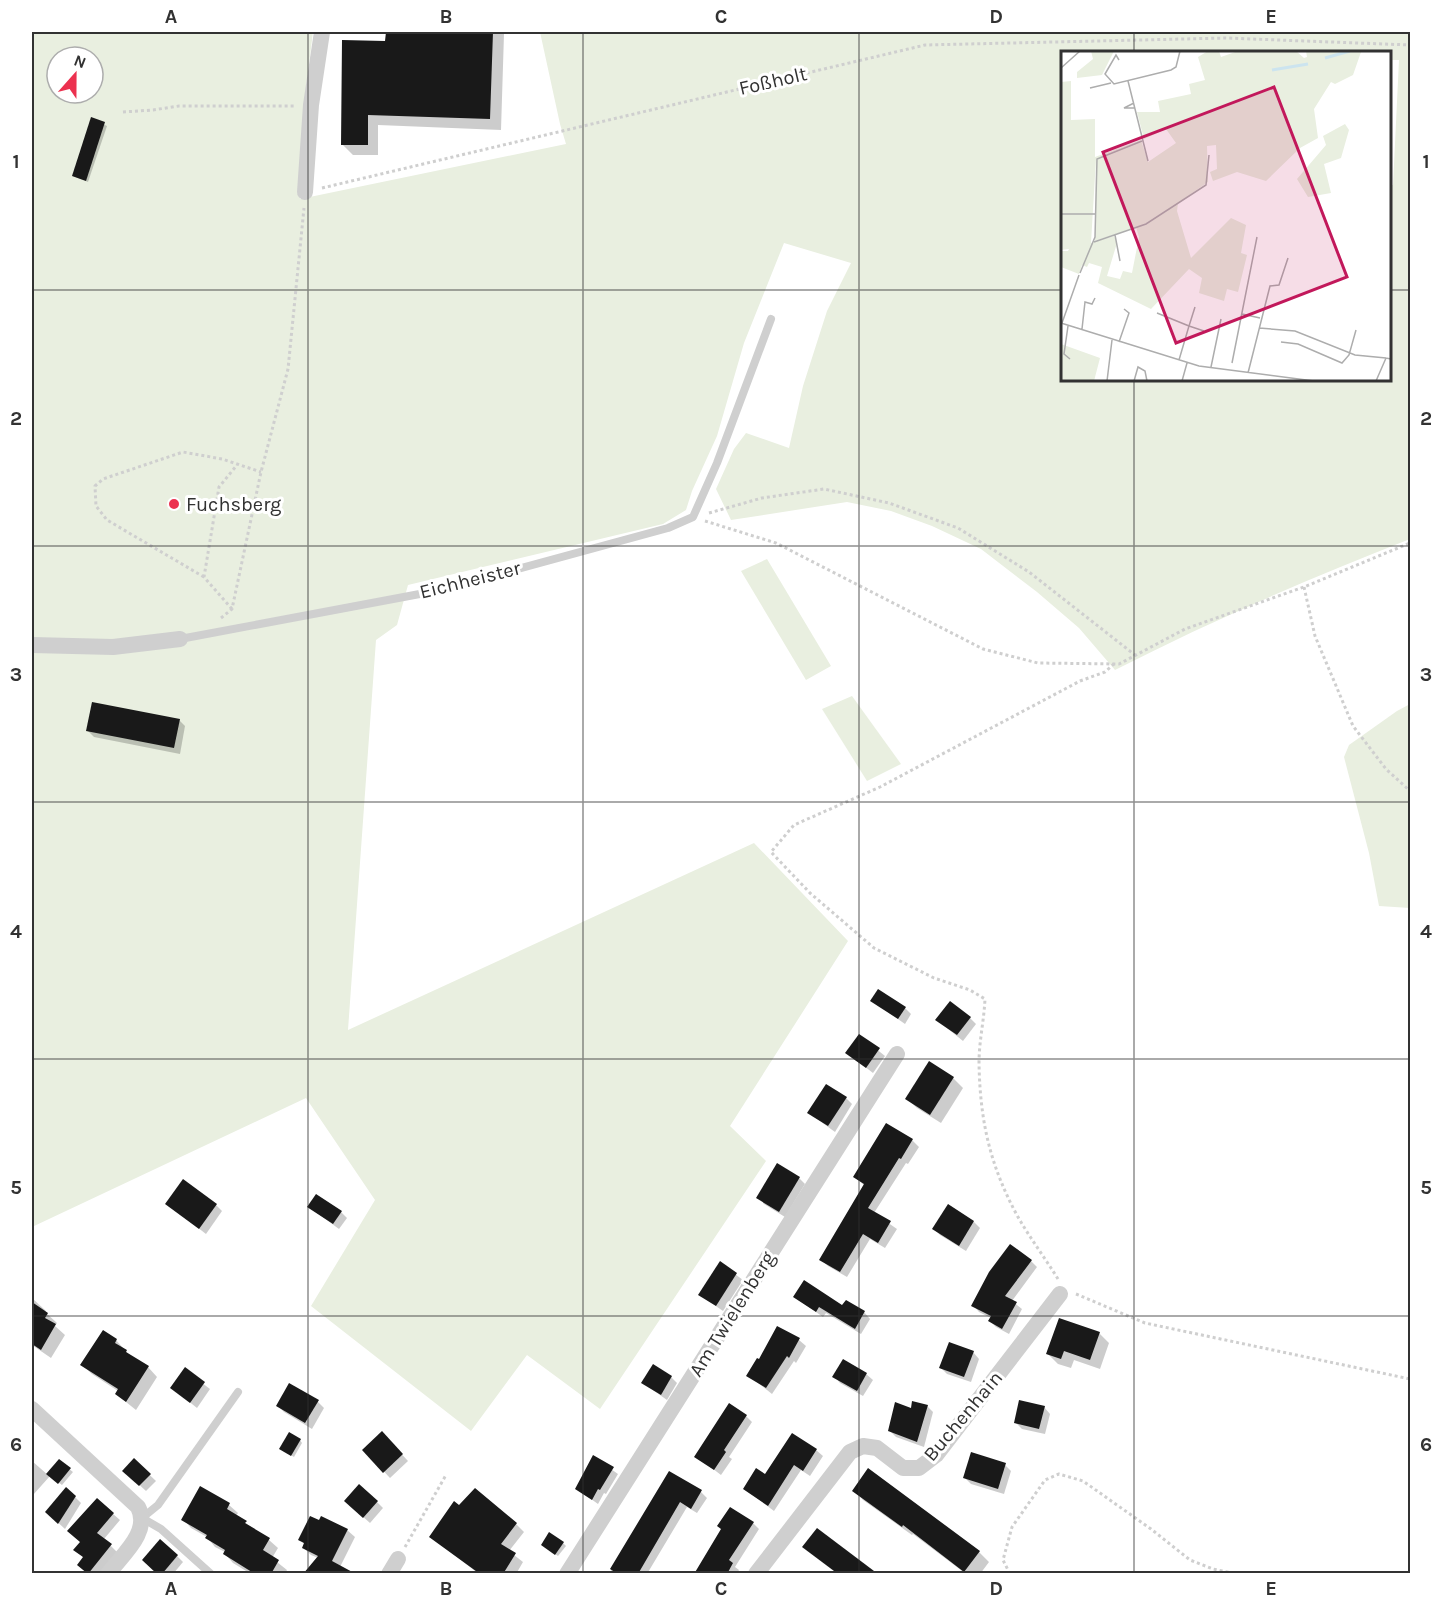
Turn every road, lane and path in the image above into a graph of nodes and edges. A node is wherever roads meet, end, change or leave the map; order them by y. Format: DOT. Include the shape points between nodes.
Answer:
graph roads {
  1 [pos="322,32"];
  2 [pos="1410,45"];
  3 [pos="311,105"];
  4 [pos="123,112"];
  5 [pos="305,192"];
  6 [pos="771,319"];
  7 [pos="237,465"];
  8 [pos="261,472"];
  9 [pos="693,517"];
  10 [pos="1410,543"];
  11 [pos="204,577"];
  12 [pos="1304,587"];
  13 [pos="232,609"];
  14 [pos="205,633"];
  15 [pos="180,639"];
  16 [pos="32,645"];
  17 [pos="1135,655"];
  18 [pos="1115,663"];
  19 [pos="1410,791"];
  20 [pos="897,1054"];
  21 [pos="1062,1292"];
  22 [pos="1410,1379"];
  23 [pos="238,1392"];
  24 [pos="32,1409"];
  25 [pos="446,1475"];
  26 [pos="142,1518"];
  27 [pos="393,1566"];
  28 [pos="108,1574"];
  29 [pos="211,1574"];
  30 [pos="567,1574"];
  31 [pos="756,1574"];
  32 [pos="1010,1574"];
  33 [pos="1236,1574"];
  1 -- 3 [label="street"];
  2 -- 5 [label="path, Foßholt" via="1226,38 925,45"];
  3 -- 4 [label="path" via="179,106"];
  3 -- 5 [label="street"];
  5 -- 8 [label="path" via="288,369"];
  6 -- 9 [label="lane"];
  7 -- 8 [label="path"];
  7 -- 11 [label="path" via="219,487"];
  7 -- 11 [label="path" via="183,452 103,478 95,486 96,506 107,520"];
  8 -- 13 [label="path"];
  9 -- 14 [label="lane, Eichheister" via="668,528 441,590"];
  9 -- 17 [label="path" via="762,498 824,489 889,503 958,528 1029,572"];
  9 -- 18 [label="path" via="776,543 983,649 1038,663"];
  10 -- 12 [label="path"];
  11 -- 13 [label="path"];
  12 -- 17 [label="path" via="1185,629"];
  12 -- 19 [label="path" via="1315,636 1353,726 1386,769"];
  13 -- 14 [label="path"];
  14 -- 15 [label="lane, Eichheister"];
  15 -- 16 [label="street, Eichheister" via="113,647"];
  17 -- 18 [label="path"];
  18 -- 21 [label="path" via="1105,672 1080,681 880,787 794,825 771,852 810,893 874,948 985,999 979,1064 989,1152 1019,1218"];
  20 -- 30 [label="street, Am Twielenberg"];
  21 -- 22 [label="path" via="1144,1323"];
  21 -- 31 [label="street, Buchenhain" via="936,1455 919,1468 903,1468 877,1448 863,1446 850,1452"];
  23 -- 26 [label="lane" via="158,1505"];
  24 -- 26 [label="street" via="138,1507"];
  25 -- 27 [label="path"];
  26 -- 28 [label="street" via="140,1531"];
  26 -- 29 [label="lane" via="161,1529"];
  32 -- 33 [label="path" via="1003,1560 1012,1527 1045,1480 1059,1473 1083,1481 1190,1560"];
}
